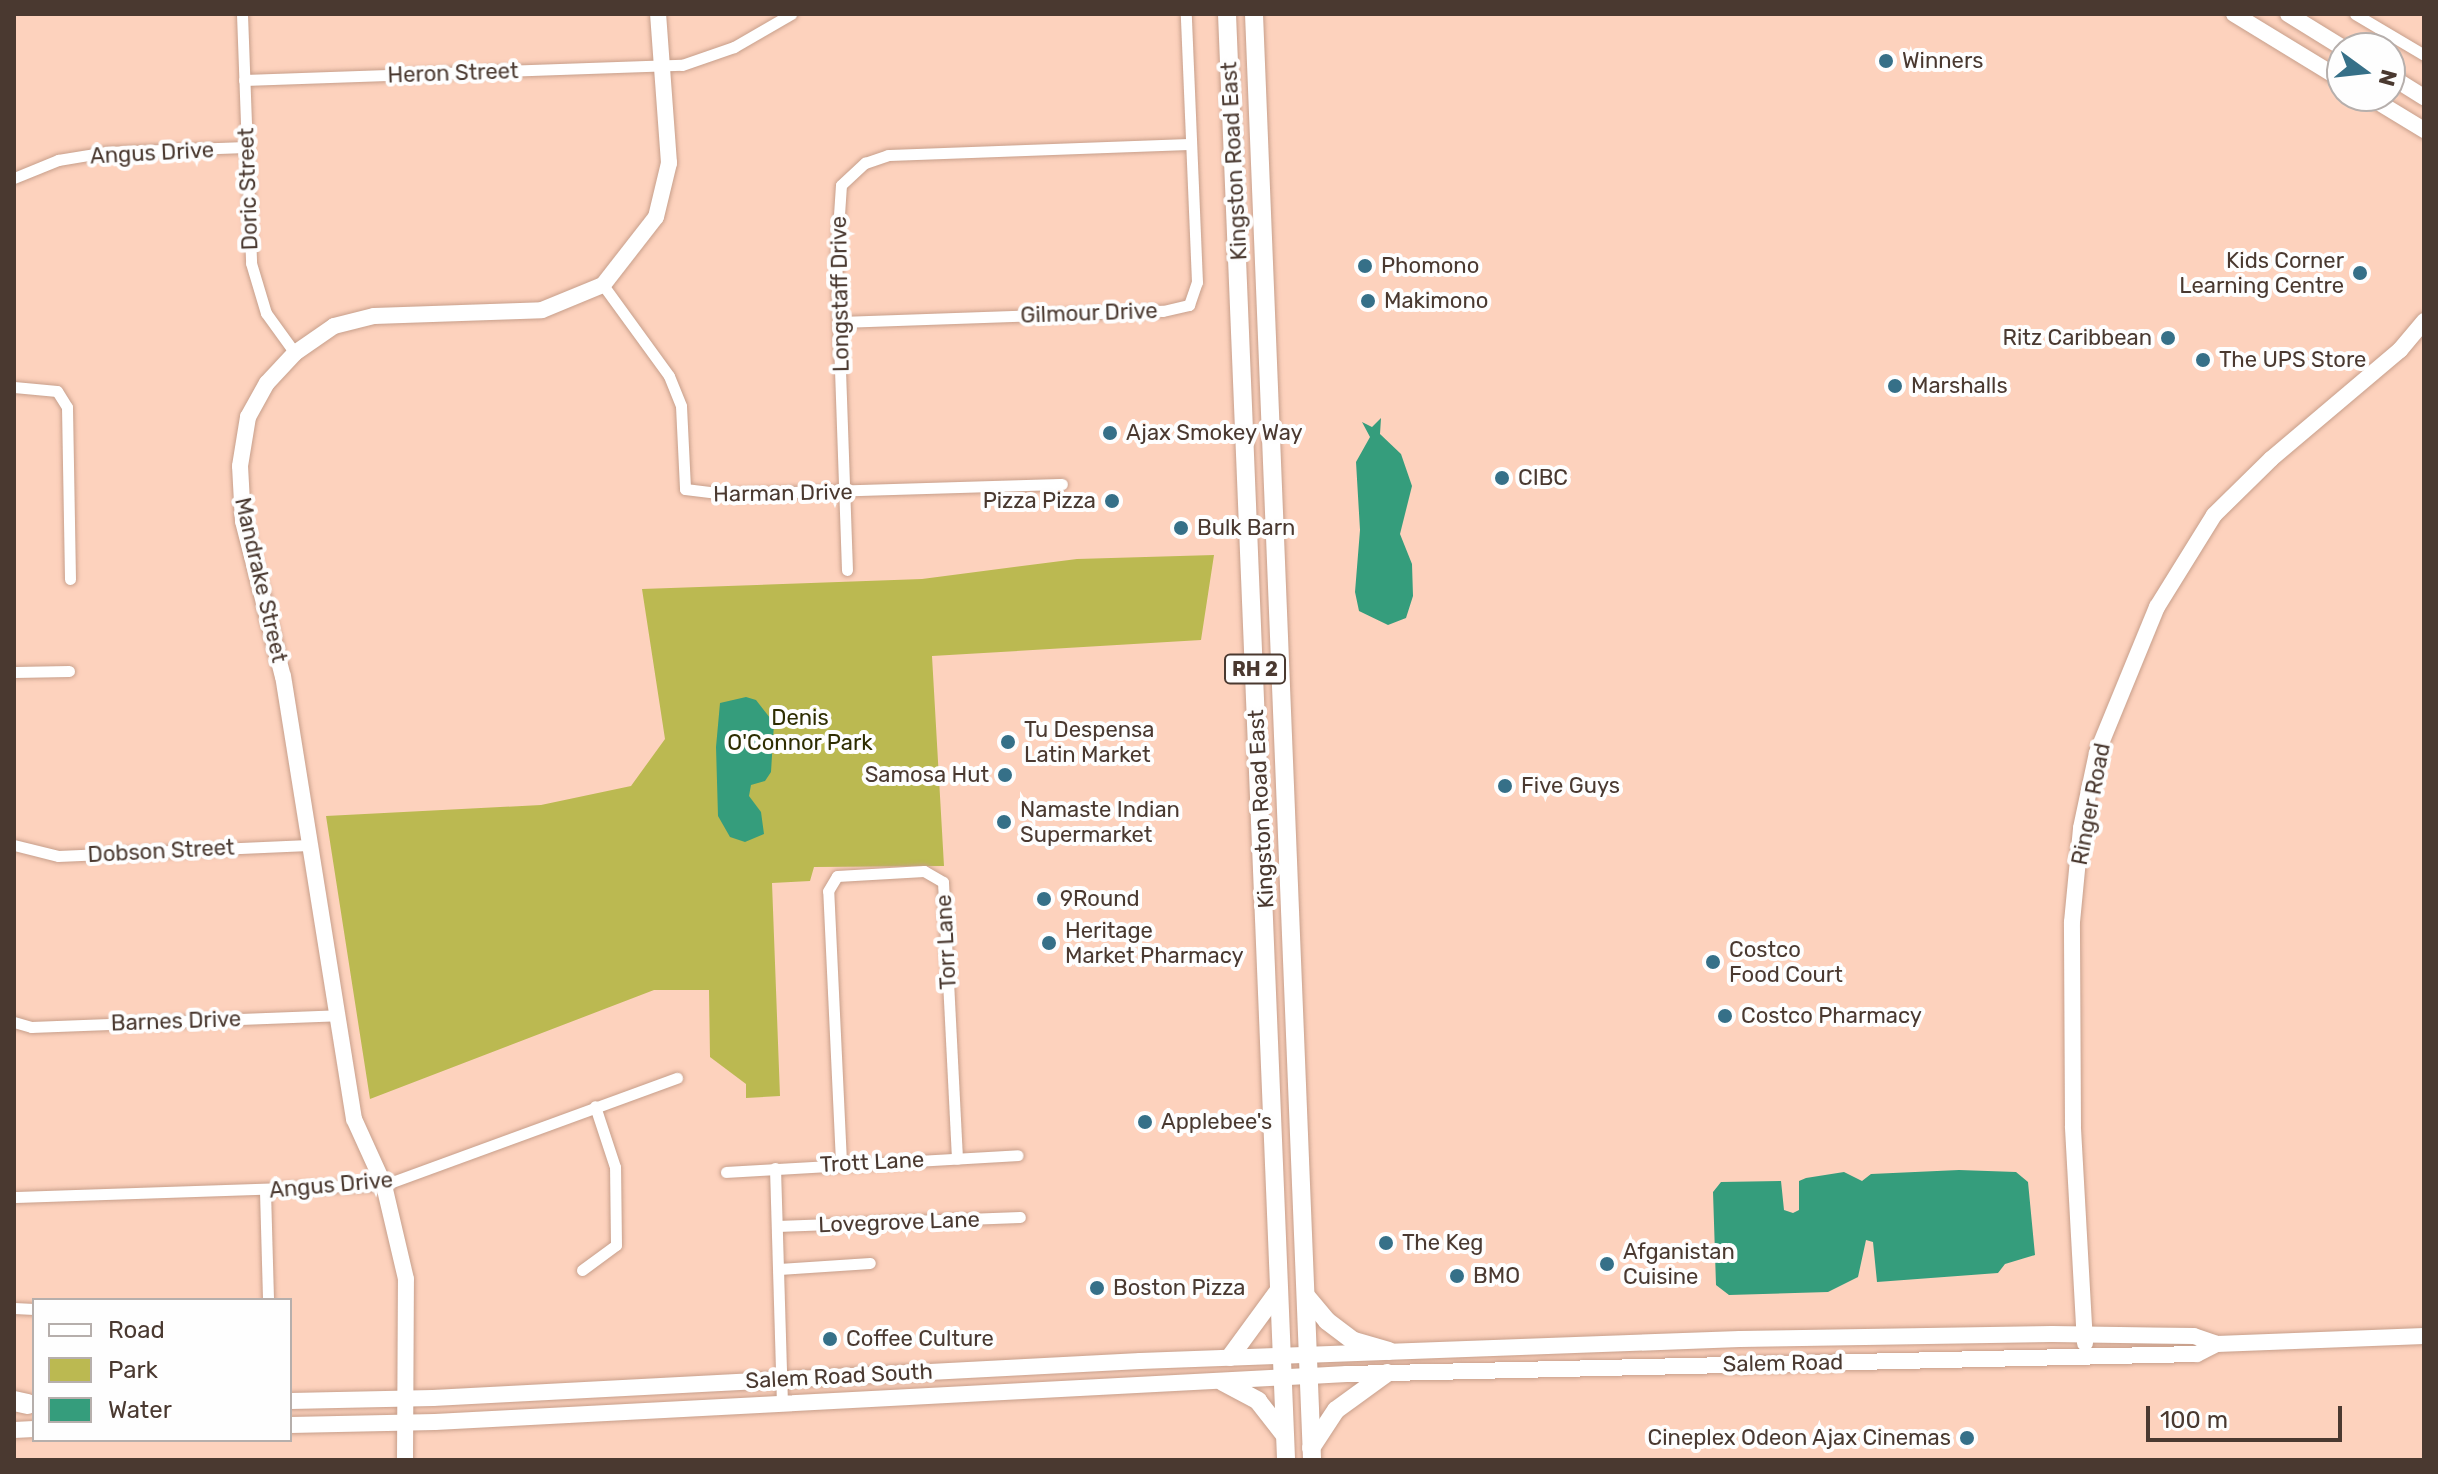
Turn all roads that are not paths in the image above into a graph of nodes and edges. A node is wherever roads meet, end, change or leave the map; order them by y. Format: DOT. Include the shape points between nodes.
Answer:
graph roads {
  1 [pos="242,14"];
  2 [pos="658,14"];
  3 [pos="791,14"];
  4 [pos="1186,14"];
  5 [pos="1227,14"];
  6 [pos="1254,14"];
  7 [pos="2234,14"];
  8 [pos="2288,14"];
  9 [pos="2355,14"];
  10 [pos="2326,37"];
  11 [pos="2424,55"];
  12 [pos="662,65"];
  13 [pos="2326,70"];
  14 [pos="244,80"];
  15 [pos="2406,86"];
  16 [pos="2424,97"];
  17 [pos="2394,112"];
  18 [pos="2424,130"];
  19 [pos="1190,144"];
  20 [pos="246,147"];
  21 [pos="14,178"];
  22 [pos="603,285"];
  23 [pos="2424,321"];
  24 [pos="840,322"];
  25 [pos="295,353"];
  26 [pos="14,387"];
  27 [pos="1062,484"];
  28 [pos="844,492"];
  29 [pos="847,570"];
  30 [pos="70,579"];
  31 [pos="69,671"];
  32 [pos="14,672"];
  33 [pos="14,845"];
  34 [pos="309,845"];
  35 [pos="338,1015"];
  36 [pos="14,1022"];
  37 [pos="677,1078"];
  38 [pos="595,1106"];
  39 [pos="1018,1155"];
  40 [pos="957,1159"];
  41 [pos="841,1162"];
  42 [pos="775,1168"];
  43 [pos="726,1172"];
  44 [pos="384,1185"];
  45 [pos="265,1191"];
  46 [pos="14,1197"];
  47 [pos="1020,1217"];
  48 [pos="777,1226"];
  49 [pos="870,1263"];
  50 [pos="779,1269"];
  51 [pos="582,1270"];
  52 [pos="1279,1290"];
  53 [pos="1307,1297"];
  54 [pos="268,1298"];
  55 [pos="2085,1335"];
  56 [pos="2424,1336"];
  57 [pos="2217,1344"];
  58 [pos="1389,1351"];
  59 [pos="1280,1355"];
  60 [pos="1310,1355"];
  61 [pos="2085,1356"];
  62 [pos="1230,1357"];
  63 [pos="1387,1373"];
  64 [pos="1347,1374"];
  65 [pos="1282,1377"];
  66 [pos="1310,1377"];
  67 [pos="781,1378"];
  68 [pos="1223,1382"];
  69 [pos="409,1398"];
  70 [pos="292,1401"];
  71 [pos="782,1403"];
  72 [pos="408,1422"];
  73 [pos="292,1425"];
  74 [pos="1284,1435"];
  75 [pos="1311,1454"];
  76 [pos="405,1460"];
  77 [pos="1286,1460"];
  1 -- 14 [label="street, Doric Street"];
  2 -- 12 [label="main road, Mandrake Street"];
  3 -- 12 [label="street" via="705,60"];
  4 -- 19 [label="street, Gilmour Drive"];
  5 -- 52 [label="main road, Kingston Road East / RH 2"];
  6 -- 53 [label="main road, Kingston Road East / RH 2"];
  7 -- 13 [label="main road"];
  8 -- 10 [label="main road"];
  9 -- 11 [label="street"];
  12 -- 14 [label="street, Heron Street"];
  12 -- 22 [label="main road, Mandrake Street" via="669,163 656,217"];
  14 -- 20 [label="street, Doric Street"];
  15 -- 16 [label="main road"];
  17 -- 18 [label="main road"];
  19 -- 24 [label="street, Longstaff Drive" via="919,153 865,163 841,185"];
  19 -- 24 [label="street, Gilmour Drive" via="1197,282 1189,305 1163,311"];
  20 -- 21 [label="street, Angus Drive" via="107,152 58,160"];
  20 -- 25 [label="street, Doric Street" via="251,263 266,313"];
  22 -- 25 [label="main road, Mandrake Street" via="542,310 374,316 334,326"];
  22 -- 28 [label="street, Harman Drive" via="669,376 681,406 685,489 703,494"];
  23 -- 55 [label="main road, Ringer Road" via="2400,350 2271,459 2214,515 2157,607 2097,753 2081,828 2072,922 2073,1126"];
  24 -- 28 [label="street, Longstaff Drive"];
  25 -- 34 [label="main road, Mandrake Street" via="267,383 248,417 240,499 283,677"];
  26 -- 30 [label="street" via="57,391 67,407"];
  27 -- 28 [label="street, Harman Drive"];
  28 -- 29 [label="street, Longstaff Drive"];
  31 -- 32 [label="street"];
  33 -- 34 [label="street, Dobson Street" via="58,856"];
  34 -- 35 [label="main road, Mandrake Street"];
  35 -- 36 [label="street, Barnes Drive" via="31,1027"];
  35 -- 44 [label="main road, Mandrake Street" via="354,1119"];
  37 -- 38 [label="street, Angus Drive"];
  38 -- 44 [label="street, Angus Drive"];
  38 -- 51 [label="street" via="615,1167 616,1245"];
  39 -- 40 [label="street, Trott Lane"];
  40 -- 41 [label="street, Trott Lane"];
  40 -- 41 [label="street, Torr Lane" via="943,882 924,871 837,876 828,891"];
  41 -- 42 [label="street, Trott Lane"];
  42 -- 43 [label="street, Trott Lane"];
  42 -- 48 [label="street"];
  44 -- 45 [label="street, Angus Drive"];
  44 -- 69 [label="main road, Mandrake Street" via="406,1279"];
  45 -- 46 [label="street, Angus Drive"];
  45 -- 54 [label="street"];
  47 -- 48 [label="street, Lovegrove Lane"];
  48 -- 50 [label="street"];
  49 -- 50 [label="street"];
  50 -- 67 [label="street"];
  52 -- 59 [label="main road, Kingston Road East / RH 2"];
  52 -- 62 [label="main road"];
  53 -- 58 [label="main road" via="1354,1341"];
  53 -- 60 [label="main road, Kingston Road East / RH 2"];
  55 -- 57 [label="main road, Salem Road" via="2194,1336"];
  55 -- 58 [label="main road, Salem Road"];
  55 -- 61 [label="main road, Ringer Road"];
  56 -- 57 [label="main road, Salem Road"];
  57 -- 61 [label="main road, Salem Road" via="2197,1354"];
  58 -- 60 [label="main road, Salem Road South"];
  59 -- 60 [label="main road, Salem Road South"];
  59 -- 62 [label="main road, Salem Road South"];
  59 -- 65 [label="main road, Kingston Road East / RH 2"];
  60 -- 66 [label="main road, Kingston Road East / RH 2"];
  61 -- 63 [label="main road, Salem Road"];
  62 -- 67 [label="main road, Salem Road South"];
  63 -- 64 [label="main road, Salem Road"];
  63 -- 75 [label="main road" via="1336,1410"];
  64 -- 66 [label="main road, Salem Road South"];
  65 -- 66 [label="main road, Salem Road South"];
  65 -- 68 [label="main road, Salem Road South"];
  65 -- 74 [label="main road, Kingston Road East / RH 2"];
  66 -- 75 [label="main road, Kingston Road East / RH 2"];
  67 -- 69 [label="main road, Salem Road South"];
  67 -- 71 [label="street"];
  68 -- 71 [label="main road, Salem Road South"];
  68 -- 74 [label="main road" via="1258,1401"];
  69 -- 70 [label="main road, Salem Road South"];
  69 -- 72 [label="main road, Mandrake Street"];
  71 -- 72 [label="main road, Salem Road South"];
  72 -- 73 [label="main road, Salem Road South"];
  72 -- 76 [label="main road, Mandrake Street"];
  74 -- 77 [label="main road, Kingston Road East / RH 2"];
}
